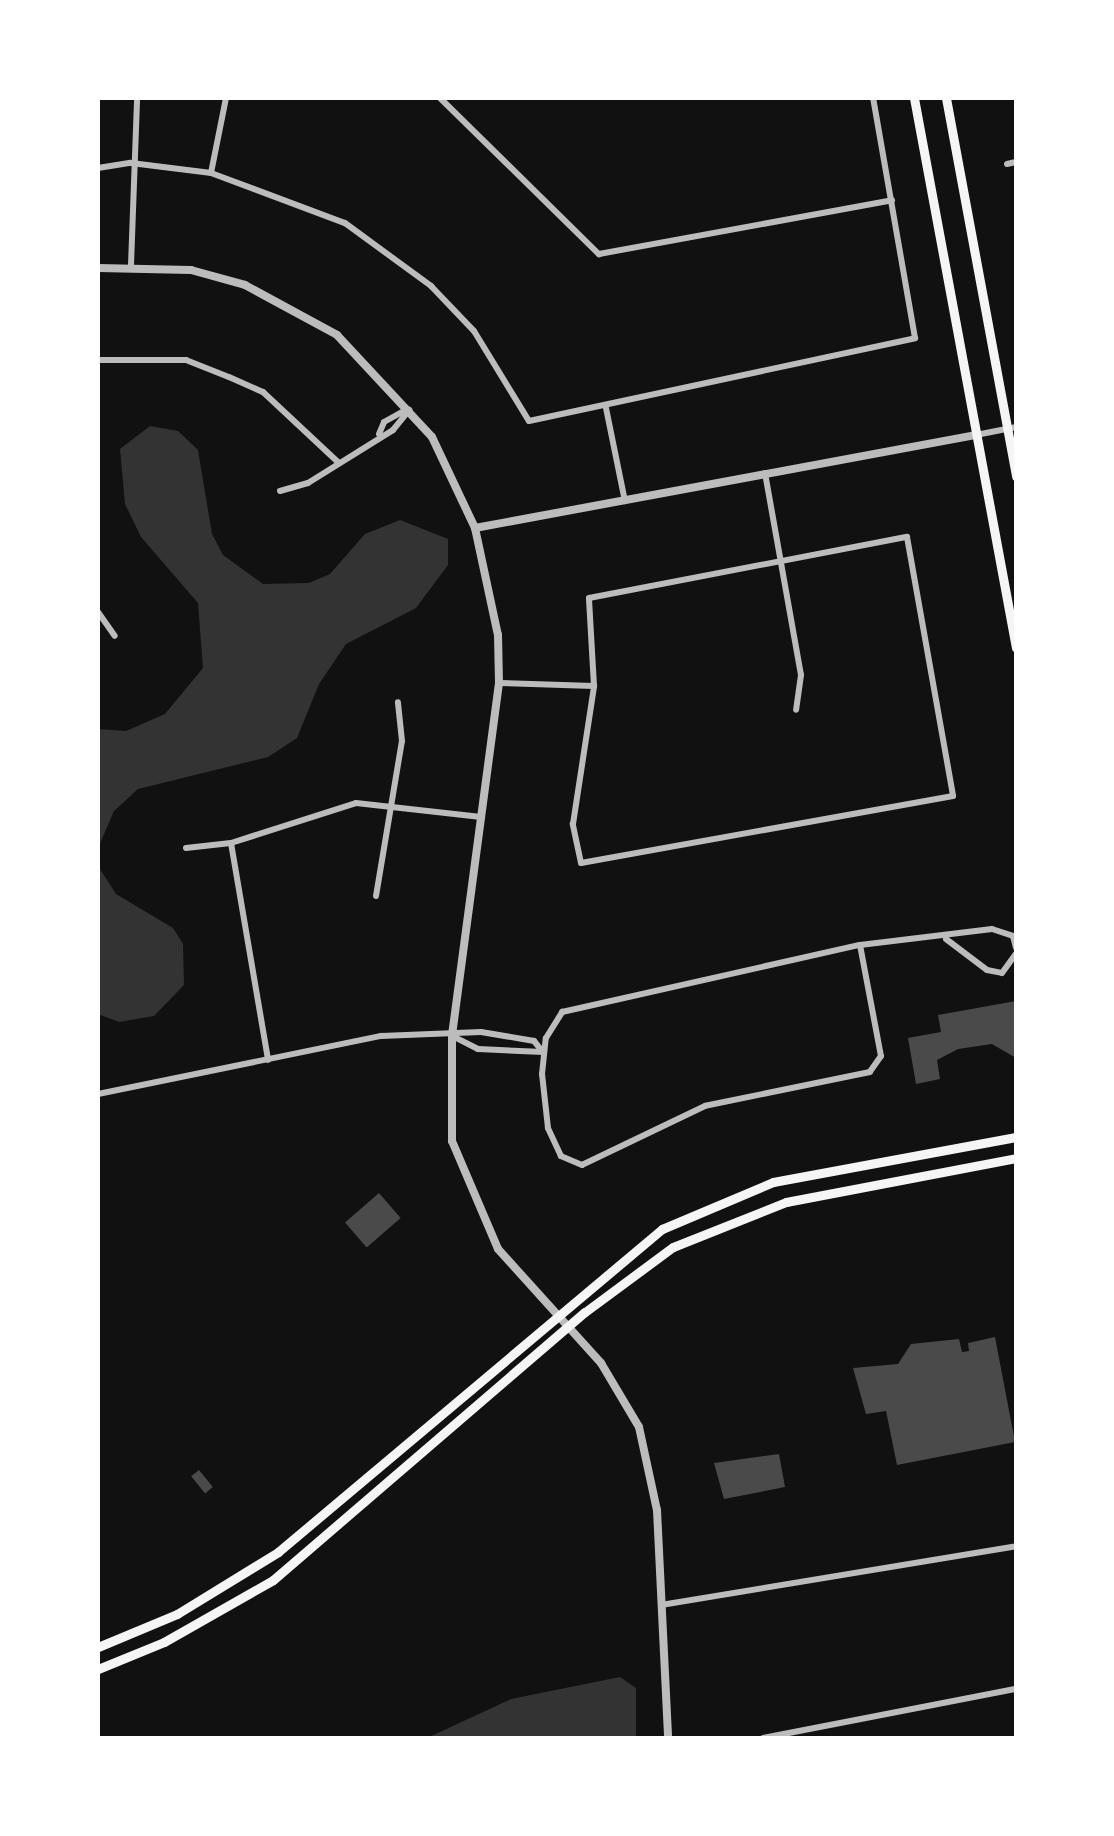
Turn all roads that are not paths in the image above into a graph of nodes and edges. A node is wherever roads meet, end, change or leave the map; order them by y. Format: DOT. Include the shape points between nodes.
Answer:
graph roads {
  1 [pos="137,98"];
  2 [pos="226,98"];
  3 [pos="440,98"];
  4 [pos="873,98"];
  5 [pos="914,98"];
  6 [pos="946,98"];
  7 [pos="1016,162"];
  8 [pos="131,163"];
  9 [pos="1007,164"];
  10 [pos="98,168"];
  11 [pos="211,173"];
  12 [pos="892,200"];
  13 [pos="131,265"];
  14 [pos="98,268"];
  15 [pos="98,360"];
  16 [pos="410,408"];
  17 [pos="606,408"];
  18 [pos="1012,428"];
  19 [pos="379,434"];
  20 [pos="976,435"];
  21 [pos="339,463"];
  22 [pos="765,473"];
  23 [pos="1016,477"];
  24 [pos="280,491"];
  25 [pos="625,501"];
  26 [pos="475,528"];
  27 [pos="781,561"];
  28 [pos="98,612"];
  29 [pos="115,636"];
  30 [pos="1016,648"];
  31 [pos="499,683"];
  32 [pos="594,686"];
  33 [pos="398,702"];
  34 [pos="796,710"];
  35 [pos="393,806"];
  36 [pos="481,817"];
  37 [pos="231,843"];
  38 [pos="186,848"];
  39 [pos="376,896"];
  40 [pos="946,939"];
  41 [pos="860,945"];
  42 [pos="1016,948"];
  43 [pos="1016,954"];
  44 [pos="452,1036"];
  45 [pos="543,1052"];
  46 [pos="268,1060"];
  47 [pos="98,1094"];
  48 [pos="1016,1137"];
  49 [pos="1016,1158"];
  50 [pos="791,1179"];
  51 [pos="796,1200"];
  52 [pos="557,1312"];
  53 [pos="569,1326"];
  54 [pos="1016,1546"];
  55 [pos="661,1605"];
  56 [pos="98,1647"];
  57 [pos="98,1669"];
  58 [pos="1016,1689"];
  59 [pos="763,1735"];
  60 [pos="668,1738"];
  1 -- 8 [label="street"];
  2 -- 11 [label="street"];
  3 -- 12 [label="street" via="599,254"];
  4 -- 12 [label="street"];
  5 -- 20 [label="main road"];
  6 -- 18 [label="main road"];
  7 -- 9 [label="street"];
  8 -- 10 [label="street"];
  8 -- 11 [label="street"];
  8 -- 13 [label="street"];
  11 -- 17 [label="street" via="287,197 390,254 474,331 529,421"];
  12 -- 17 [label="street" via="915,338"];
  13 -- 14 [label="street"];
  13 -- 16 [label="street" via="191,270 294,306 337,335"];
  15 -- 21 [label="street" via="186,360 229,377 263,392"];
  16 -- 19 [label="street" via="398,410"];
  16 -- 19 [label="street" via="404,422"];
  16 -- 26 [label="street" via="457,482"];
  17 -- 25 [label="street"];
  18 -- 20 [label="street"];
  18 -- 23 [label="main road"];
  19 -- 21 [label="street"];
  20 -- 22 [label="street"];
  20 -- 30 [label="main road"];
  21 -- 24 [label="street"];
  22 -- 25 [label="street"];
  22 -- 27 [label="street"];
  25 -- 26 [label="street"];
  26 -- 31 [label="street" via="498,635"];
  27 -- 32 [label="street" via="589,598"];
  27 -- 32 [label="street" via="907,537 953,796 581,863 573,824"];
  27 -- 34 [label="street" via="801,675"];
  28 -- 29 [label="street"];
  31 -- 32 [label="street"];
  31 -- 36 [label="street"];
  33 -- 35 [label="street"];
  35 -- 36 [label="street"];
  35 -- 37 [label="street" via="327,808"];
  35 -- 39 [label="street"];
  36 -- 44 [label="street"];
  37 -- 38 [label="street"];
  37 -- 46 [label="street"];
  40 -- 41 [label="street"];
  40 -- 42 [label="street" via="992,929 1013,936"];
  40 -- 43 [label="street" via="987,970 1002,973"];
  41 -- 45 [label="street" via="578,1005 554,1019"];
  41 -- 45 [label="street" via="881,1048 877,1066 705,1106 582,1165 569,1164 548,1128"];
  44 -- 45 [label="street" via="478,1049"];
  44 -- 45 [label="street" via="481,1032 534,1041"];
  44 -- 46 [label="street" via="381,1036"];
  44 -- 52 [label="street" via="449,1101 464,1181 498,1249"];
  46 -- 47 [label="street"];
  48 -- 50 [label="main road"];
  49 -- 51 [label="main road"];
  50 -- 51 [label="main road"];
  50 -- 52 [label="main road" via="662,1229"];
  51 -- 53 [label="main road" via="673,1247"];
  52 -- 53 [label="street"];
  52 -- 56 [label="main road" via="262,1564 177,1614"];
  53 -- 55 [label="street" via="623,1394 639,1427 657,1510"];
  53 -- 57 [label="main road" via="273,1580 164,1642"];
  54 -- 55 [label="street"];
  55 -- 60 [label="street"];
  58 -- 59 [label="street"];
}
